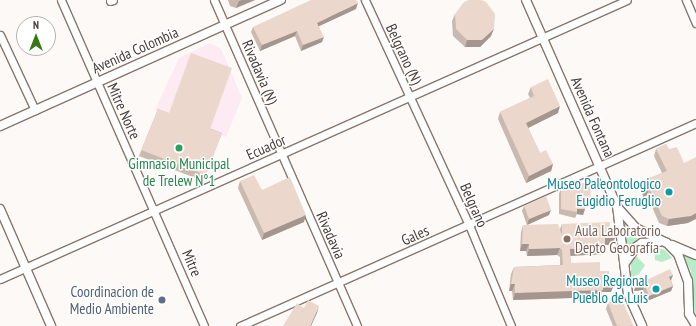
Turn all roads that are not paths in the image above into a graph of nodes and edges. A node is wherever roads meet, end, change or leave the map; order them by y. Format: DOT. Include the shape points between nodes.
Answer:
graph roads {
  1 [pos="61,0"];
  2 [pos="214,0"];
  3 [pos="281,0"];
  4 [pos="365,0"];
  5 [pos="526,0"];
  6 [pos="627,0"];
  7 [pos="686,0"];
  8 [pos="613,3"];
  9 [pos="696,23"];
  10 [pos="225,25"];
  11 [pos="0,35"];
  12 [pos="544,39"];
  13 [pos="97,82"];
  14 [pos="410,97"];
  15 [pos="35,110"];
  16 [pos="696,123"];
  17 [pos="0,126"];
  18 [pos="281,155"];
  19 [pos="599,165"];
  20 [pos="617,206"];
  21 [pos="0,209"];
  22 [pos="155,211"];
  23 [pos="469,225"];
  24 [pos="667,243"];
  25 [pos="696,255"];
  26 [pos="624,264"];
  27 [pos="26,268"];
  28 [pos="0,279"];
  29 [pos="338,283"];
  30 [pos="641,325"];
  31 [pos="51,326"];
  32 [pos="204,326"];
  33 [pos="240,326"];
  34 [pos="357,326"];
  35 [pos="511,326"];
  36 [pos="696,326"];
  1 -- 13 [label="street, Mitre Norte"];
  2 -- 10 [label="street, Rivadavia (N)"];
  3 -- 10 [label="street, Avenida Colombia"];
  4 -- 14 [label="street, Belgrano (N)"];
  5 -- 12 [label="street, Avenida Fontana"];
  6 -- 8 [label="street, Ecuador"];
  7 -- 9 [label="street"];
  8 -- 12 [label="street, Ecuador"];
  10 -- 13 [label="street, Avenida Colombia"];
  10 -- 18 [label="street, Rivadavia (N)"];
  11 -- 15 [label="street"];
  12 -- 14 [label="street, Ecuador"];
  12 -- 19 [label="street, Avenida Fontana"];
  13 -- 15 [label="street, Avenida Colombia"];
  13 -- 22 [label="street, Mitre Norte"];
  14 -- 18 [label="street, Ecuador"];
  14 -- 23 [label="street, Belgrano"];
  15 -- 17 [label="street, Avenida Colombia"];
  16 -- 19 [label="street, Gales"];
  18 -- 22 [label="street, Ecuador"];
  18 -- 29 [label="street, Rivadavia"];
  19 -- 20 [label="street, Avenida Fontana"];
  19 -- 23 [label="street, Gales"];
  20 -- 24 [label="street, Avenida Fontana" via="636,228"];
  20 -- 26 [label="street, Avenida Fontana"];
  21 -- 27 [label="street"];
  22 -- 27 [label="street, Ecuador"];
  22 -- 32 [label="street, Mitre"];
  23 -- 29 [label="street, Gales"];
  23 -- 35 [label="street, Belgrano"];
  24 -- 25 [label="street"];
  24 -- 26 [label="street" via="642,243 631,251"];
  24 -- 36 [label="street, Avenida Fontana" via="678,254 685,270 687,307"];
  26 -- 30 [label="street, Avenida Fontana" via="628,294"];
  27 -- 28 [label="street, Ecuador"];
  27 -- 31 [label="street"];
  29 -- 33 [label="street, Gales"];
  29 -- 34 [label="street, Rivadavia"];
}
